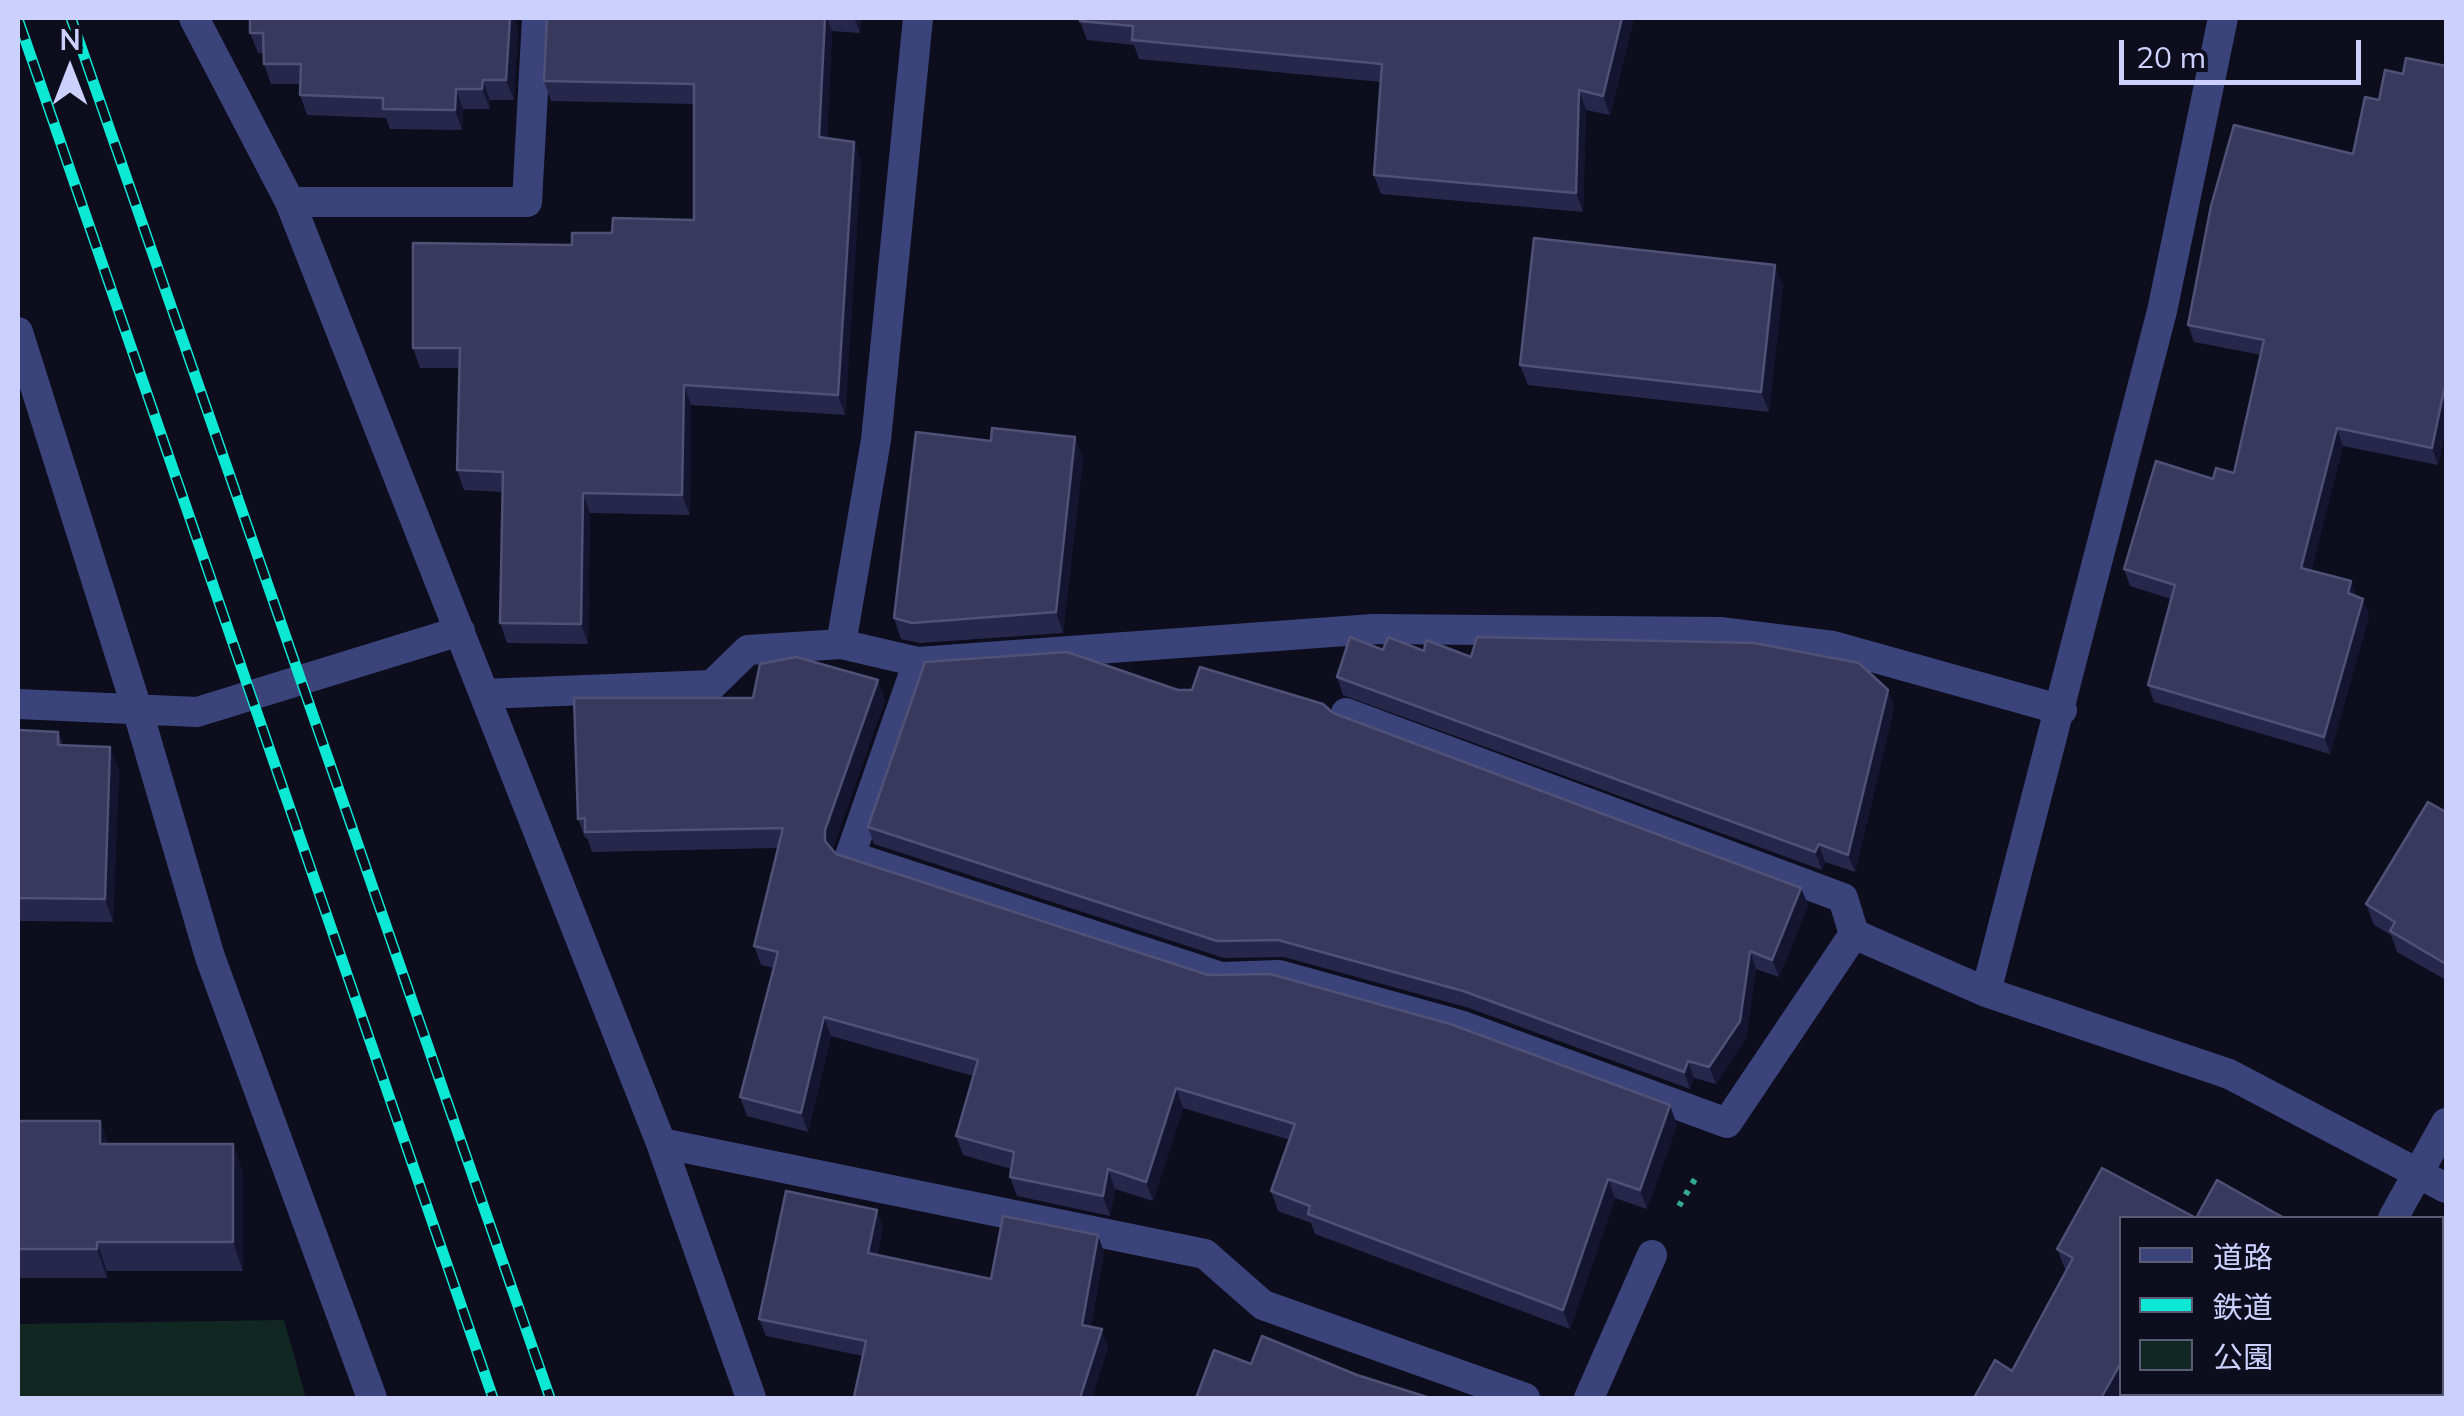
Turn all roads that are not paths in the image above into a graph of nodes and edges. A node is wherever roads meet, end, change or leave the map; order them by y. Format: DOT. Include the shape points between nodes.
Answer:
graph roads {
  1 [pos="194,18"];
  2 [pos="537,18"];
  3 [pos="918,18"];
  4 [pos="2223,18"];
  5 [pos="290,202"];
  6 [pos="18,332"];
  7 [pos="460,631"];
  8 [pos="841,644"];
  9 [pos="918,662"];
  10 [pos="484,694"];
  11 [pos="18,704"];
  12 [pos="2062,710"];
  13 [pos="138,712"];
  14 [pos="1346,713"];
  15 [pos="1854,934"];
  16 [pos="1986,992"];
  17 [pos="2446,1123"];
  18 [pos="661,1143"];
  19 [pos="2418,1173"];
  20 [pos="2446,1188"];
  21 [pos="2394,1216"];
  22 [pos="1652,1255"];
  23 [pos="372,1398"];
  24 [pos="751,1398"];
  25 [pos="1524,1398"];
  26 [pos="1589,1398"];
  1 -- 5 [label="street"];
  2 -- 5 [label="street" via="527,202"];
  3 -- 8 [label="street" via="876,440"];
  4 -- 12 [label="street" via="2162,311"];
  5 -- 7 [label="street"];
  6 -- 13 [label="street"];
  7 -- 10 [label="street"];
  7 -- 13 [label="street" via="197,712"];
  8 -- 9 [label="street"];
  8 -- 10 [label="street" via="748,650 712,685"];
  9 -- 12 [label="street" via="1373,629 1720,632 1833,646"];
  9 -- 15 [label="street" via="850,856 1221,977 1279,975 1463,1026 1727,1123"];
  10 -- 18 [label="street"];
  11 -- 13 [label="street"];
  12 -- 16 [label="street"];
  13 -- 23 [label="street" via="210,957"];
  14 -- 15 [label="street" via="1842,898"];
  15 -- 16 [label="street"];
  16 -- 19 [label="street" via="2229,1074"];
  17 -- 19 [label="street"];
  18 -- 24 [label="street"];
  18 -- 25 [label="street" via="1205,1254 1263,1305"];
  19 -- 20 [label="street"];
  19 -- 21 [label="street"];
  22 -- 26 [label="street"];
}
